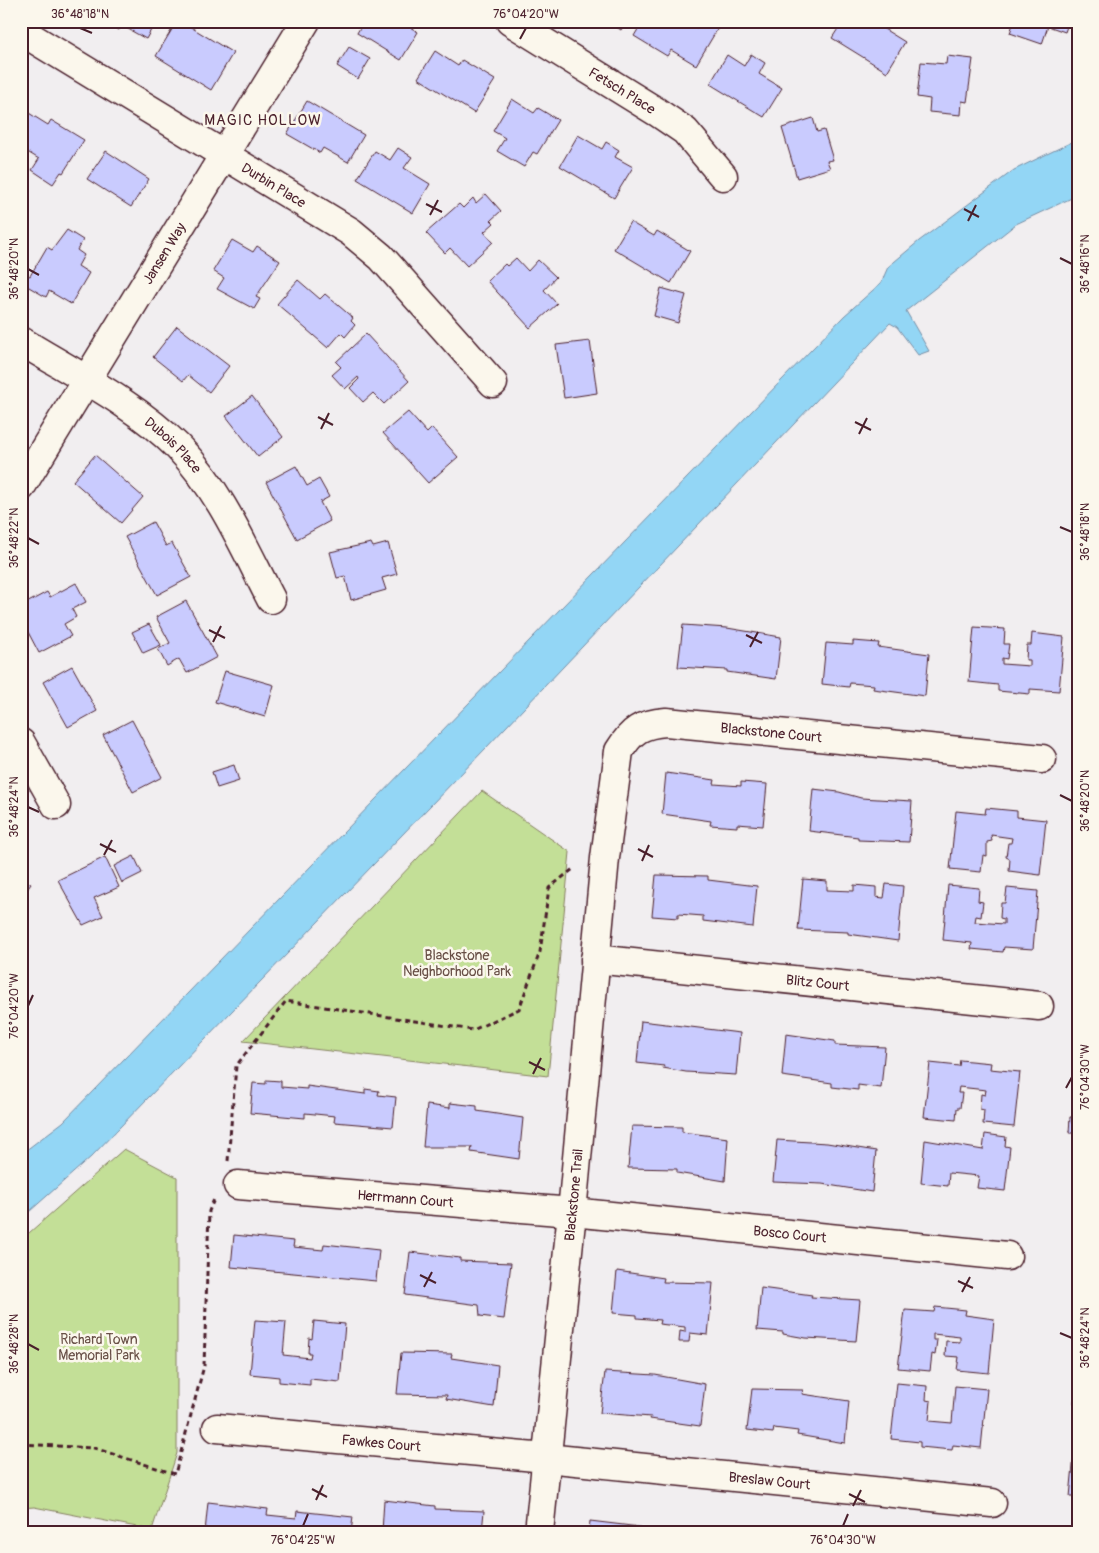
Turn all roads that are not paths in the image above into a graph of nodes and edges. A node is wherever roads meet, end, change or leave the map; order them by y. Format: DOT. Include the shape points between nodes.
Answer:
graph roads {
  1 [pos="306,21"];
  2 [pos="510,21"];
  3 [pos="21,31"];
  4 [pos="224,156"];
  5 [pos="723,176"];
  6 [pos="21,341"];
  7 [pos="87,381"];
  8 [pos="493,383"];
  9 [pos="21,486"];
  10 [pos="271,599"];
  11 [pos="21,743"];
  12 [pos="1042,759"];
  13 [pos="56,805"];
  14 [pos="605,858"];
  15 [pos="595,959"];
  16 [pos="1039,1006"];
  17 [pos="238,1185"];
  18 [pos="572,1212"];
  19 [pos="1007,1256"];
  20 [pos="217,1428"];
  21 [pos="546,1458"];
  22 [pos="992,1503"];
  23 [pos="538,1532"];
  1 -- 4 [label="street, Jansen Way"];
  2 -- 5 [label="street, Fetsch Place" via="685,131"];
  3 -- 4 [label="street, Durbin Place"];
  4 -- 7 [label="street, Jansen Way"];
  4 -- 8 [label="street, Durbin Place" via="351,232 381,257"];
  6 -- 7 [label="street, Dubois Place"];
  7 -- 9 [label="street, Jansen Way"];
  7 -- 10 [label="street, Dubois Place" via="145,418 178,448 207,482"];
  11 -- 13 [label="street"];
  12 -- 14 [label="street, Blackstone Court" via="650,723 627,737 618,751"];
  14 -- 15 [label="street, Blackstone Trail"];
  15 -- 16 [label="street, Blitz Court"];
  15 -- 18 [label="street, Blackstone Trail"];
  17 -- 18 [label="street, Herrmann Court"];
  18 -- 19 [label="street, Bosco Court"];
  18 -- 21 [label="street, Blackstone Trail"];
  20 -- 21 [label="street, Fawkes Court"];
  21 -- 22 [label="street, Breslaw Court"];
  21 -- 23 [label="street, Blackstone Trail"];
}
